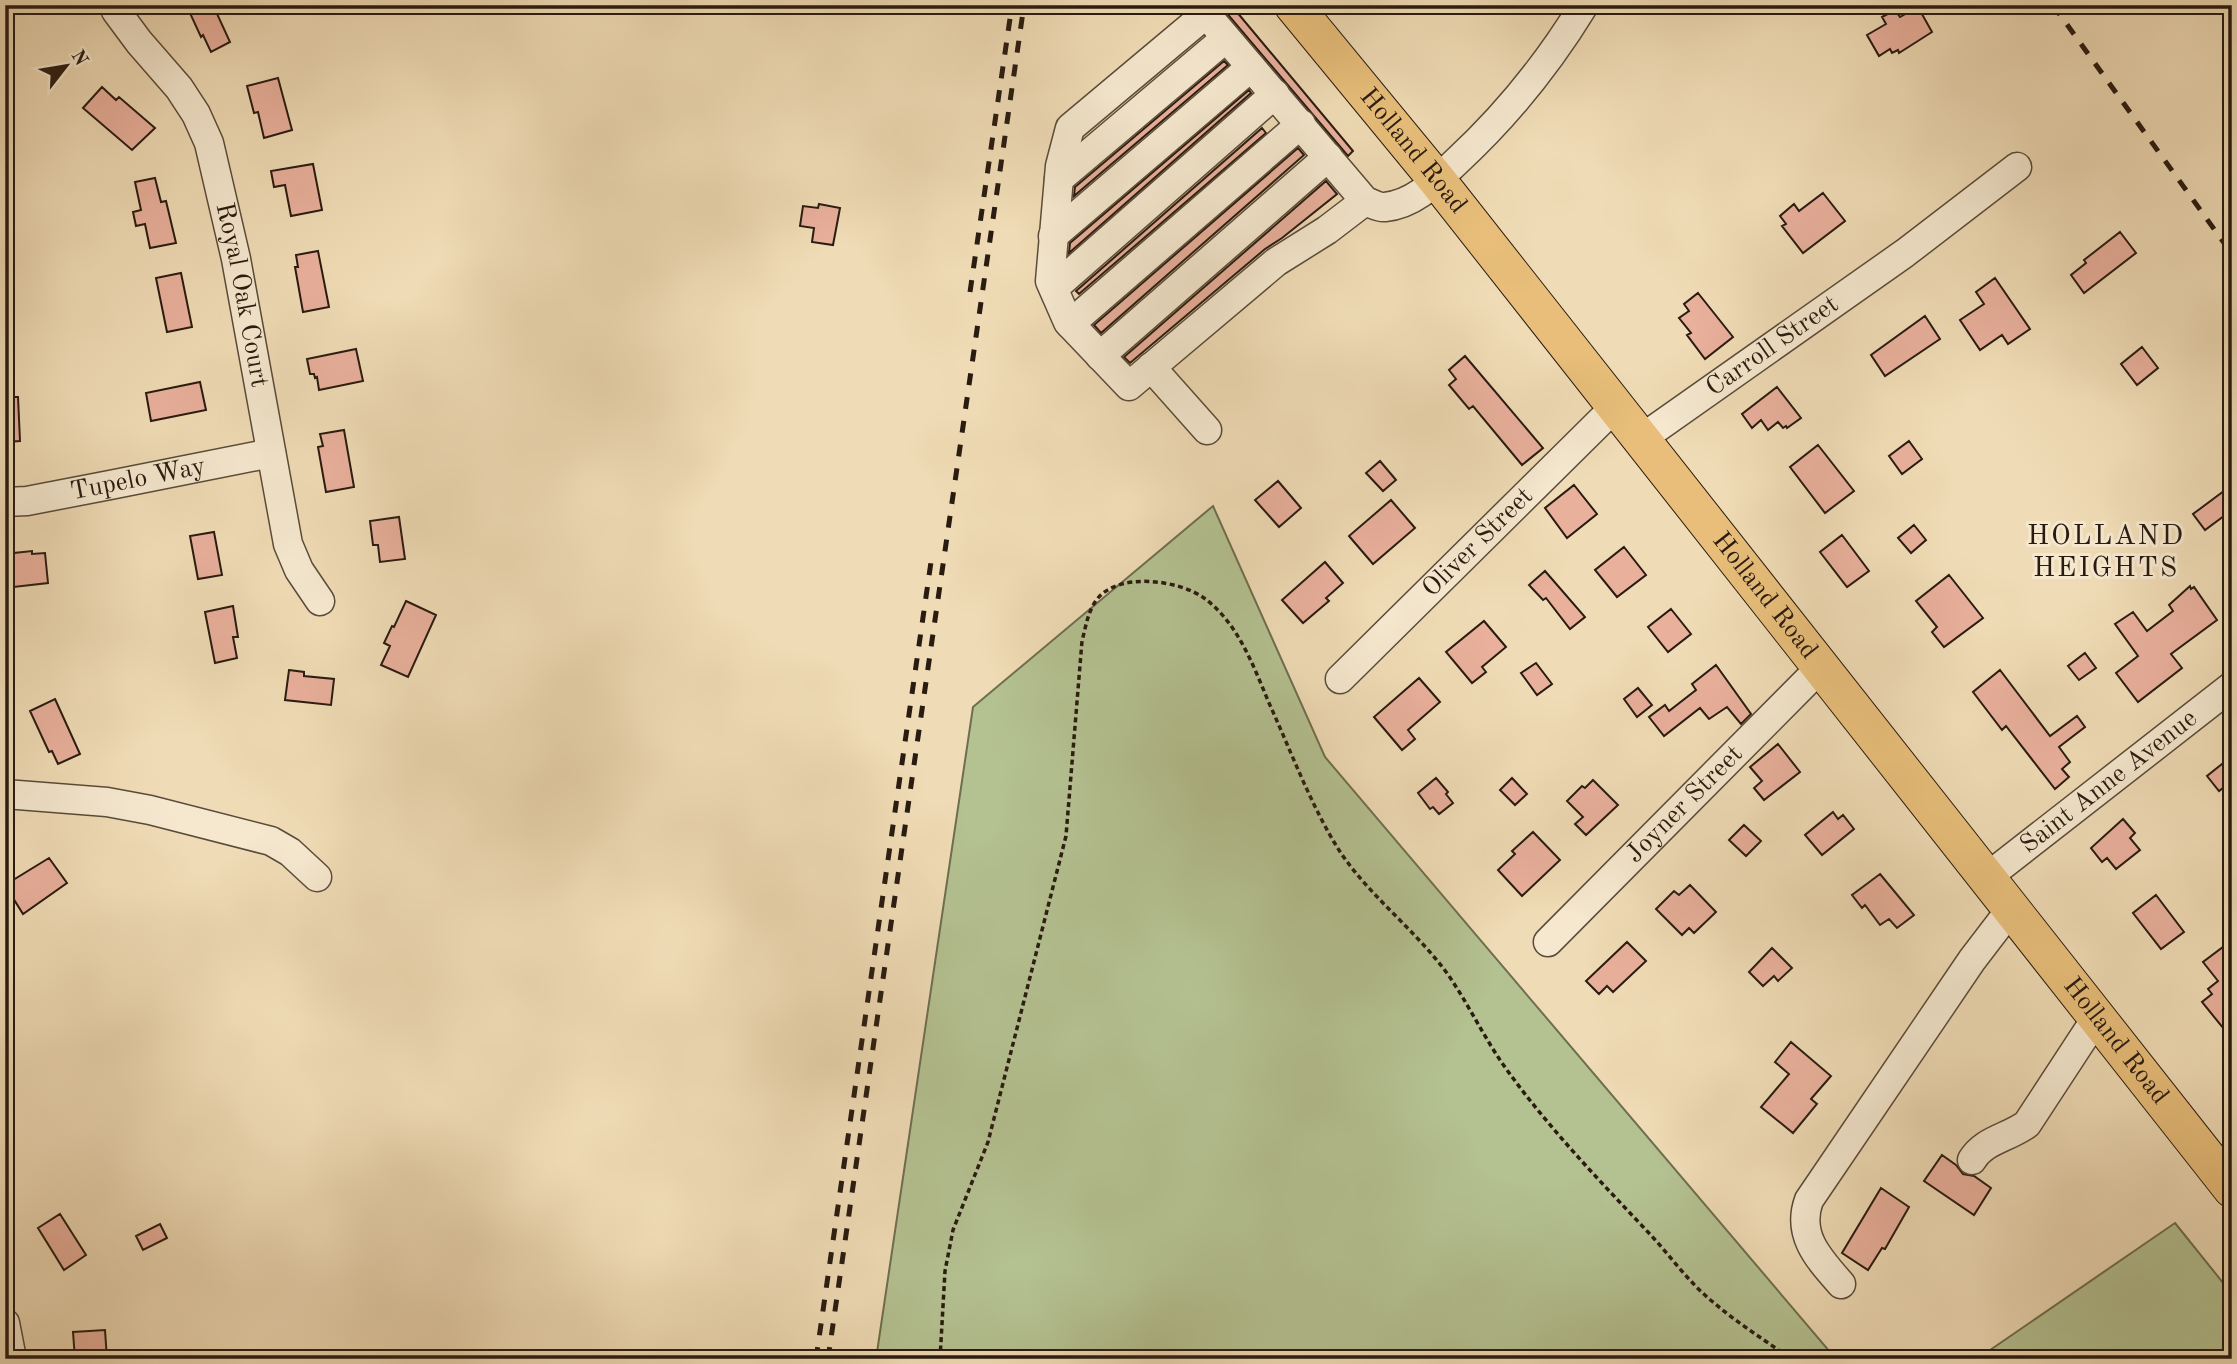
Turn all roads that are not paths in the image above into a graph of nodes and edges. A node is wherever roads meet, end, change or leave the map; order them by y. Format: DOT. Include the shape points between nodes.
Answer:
graph roads {
  1 [pos="1293,5"];
  2 [pos="1584,5"];
  3 [pos="116,11"];
  4 [pos="1251,67"];
  5 [pos="1275,94"];
  6 [pos="1301,124"];
  7 [pos="1328,157"];
  8 [pos="2017,167"];
  9 [pos="1437,180"];
  10 [pos="1365,201"];
  11 [pos="1053,236"];
  12 [pos="1054,288"];
  13 [pos="1070,324"];
  14 [pos="1100,356"];
  15 [pos="1151,367"];
  16 [pos="1616,406"];
  17 [pos="1207,430"];
  18 [pos="1641,439"];
  19 [pos="271,453"];
  20 [pos="5,502"];
  21 [pos="320,601"];
  22 [pos="1821,667"];
  23 [pos="1340,680"];
  24 [pos="2232,686"];
  25 [pos="5,794"];
  26 [pos="317,877"];
  27 [pos="1986,878"];
  28 [pos="2011,909"];
  29 [pos="1548,942"];
  30 [pos="2097,1017"];
  31 [pos="1972,1160"];
  32 [pos="2232,1189"];
  33 [pos="1841,1284"];
  34 [pos="5,1323"];
  35 [pos="12,1359"];
  1 -- 9 [label="main road, Holland Road"];
  2 -- 9 [label="street" via="1529,86"];
  3 -- 19 [label="street, Royal Oak Court" via="179,88 209,143 236,259"];
  4 -- 5 [label="street"];
  4 -- 11 [label="street"];
  4 -- 11 [label="street" via="1206,14 1070,128"];
  5 -- 6 [label="street"];
  5 -- 12 [label="street"];
  6 -- 7 [label="street"];
  6 -- 13 [label="street"];
  7 -- 10 [label="street"];
  7 -- 14 [label="street"];
  8 -- 18 [label="street, Carroll Street" via="1905,253"];
  9 -- 10 [label="street" via="1405,202 1383,208"];
  9 -- 16 [label="main road, Holland Road"];
  10 -- 15 [label="street" via="1276,262"];
  11 -- 12 [label="street" via="1050,281"];
  12 -- 13 [label="street"];
  13 -- 14 [label="street"];
  14 -- 15 [label="street" via="1129,386"];
  15 -- 17 [label="street"];
  16 -- 18 [label="main road, Holland Road"];
  16 -- 23 [label="street, Oliver Street"];
  18 -- 22 [label="main road, Holland Road"];
  19 -- 20 [label="street, Tupelo Way"];
  19 -- 21 [label="street, Royal Oak Court" via="288,544"];
  22 -- 27 [label="main road, Holland Road"];
  22 -- 29 [label="street, Joyner Street"];
  24 -- 27 [label="street, Saint Anne Avenue"];
  25 -- 26 [label="street" via="107,802 271,841"];
  27 -- 28 [label="main road, Holland Road"];
  28 -- 30 [label="main road, Holland Road"];
  28 -- 33 [label="street" via="1805,1211 1807,1240"];
  30 -- 31 [label="street" via="2026,1124 1987,1143"];
  30 -- 32 [label="main road, Holland Road"];
  34 -- 35 [label="street"];
}
